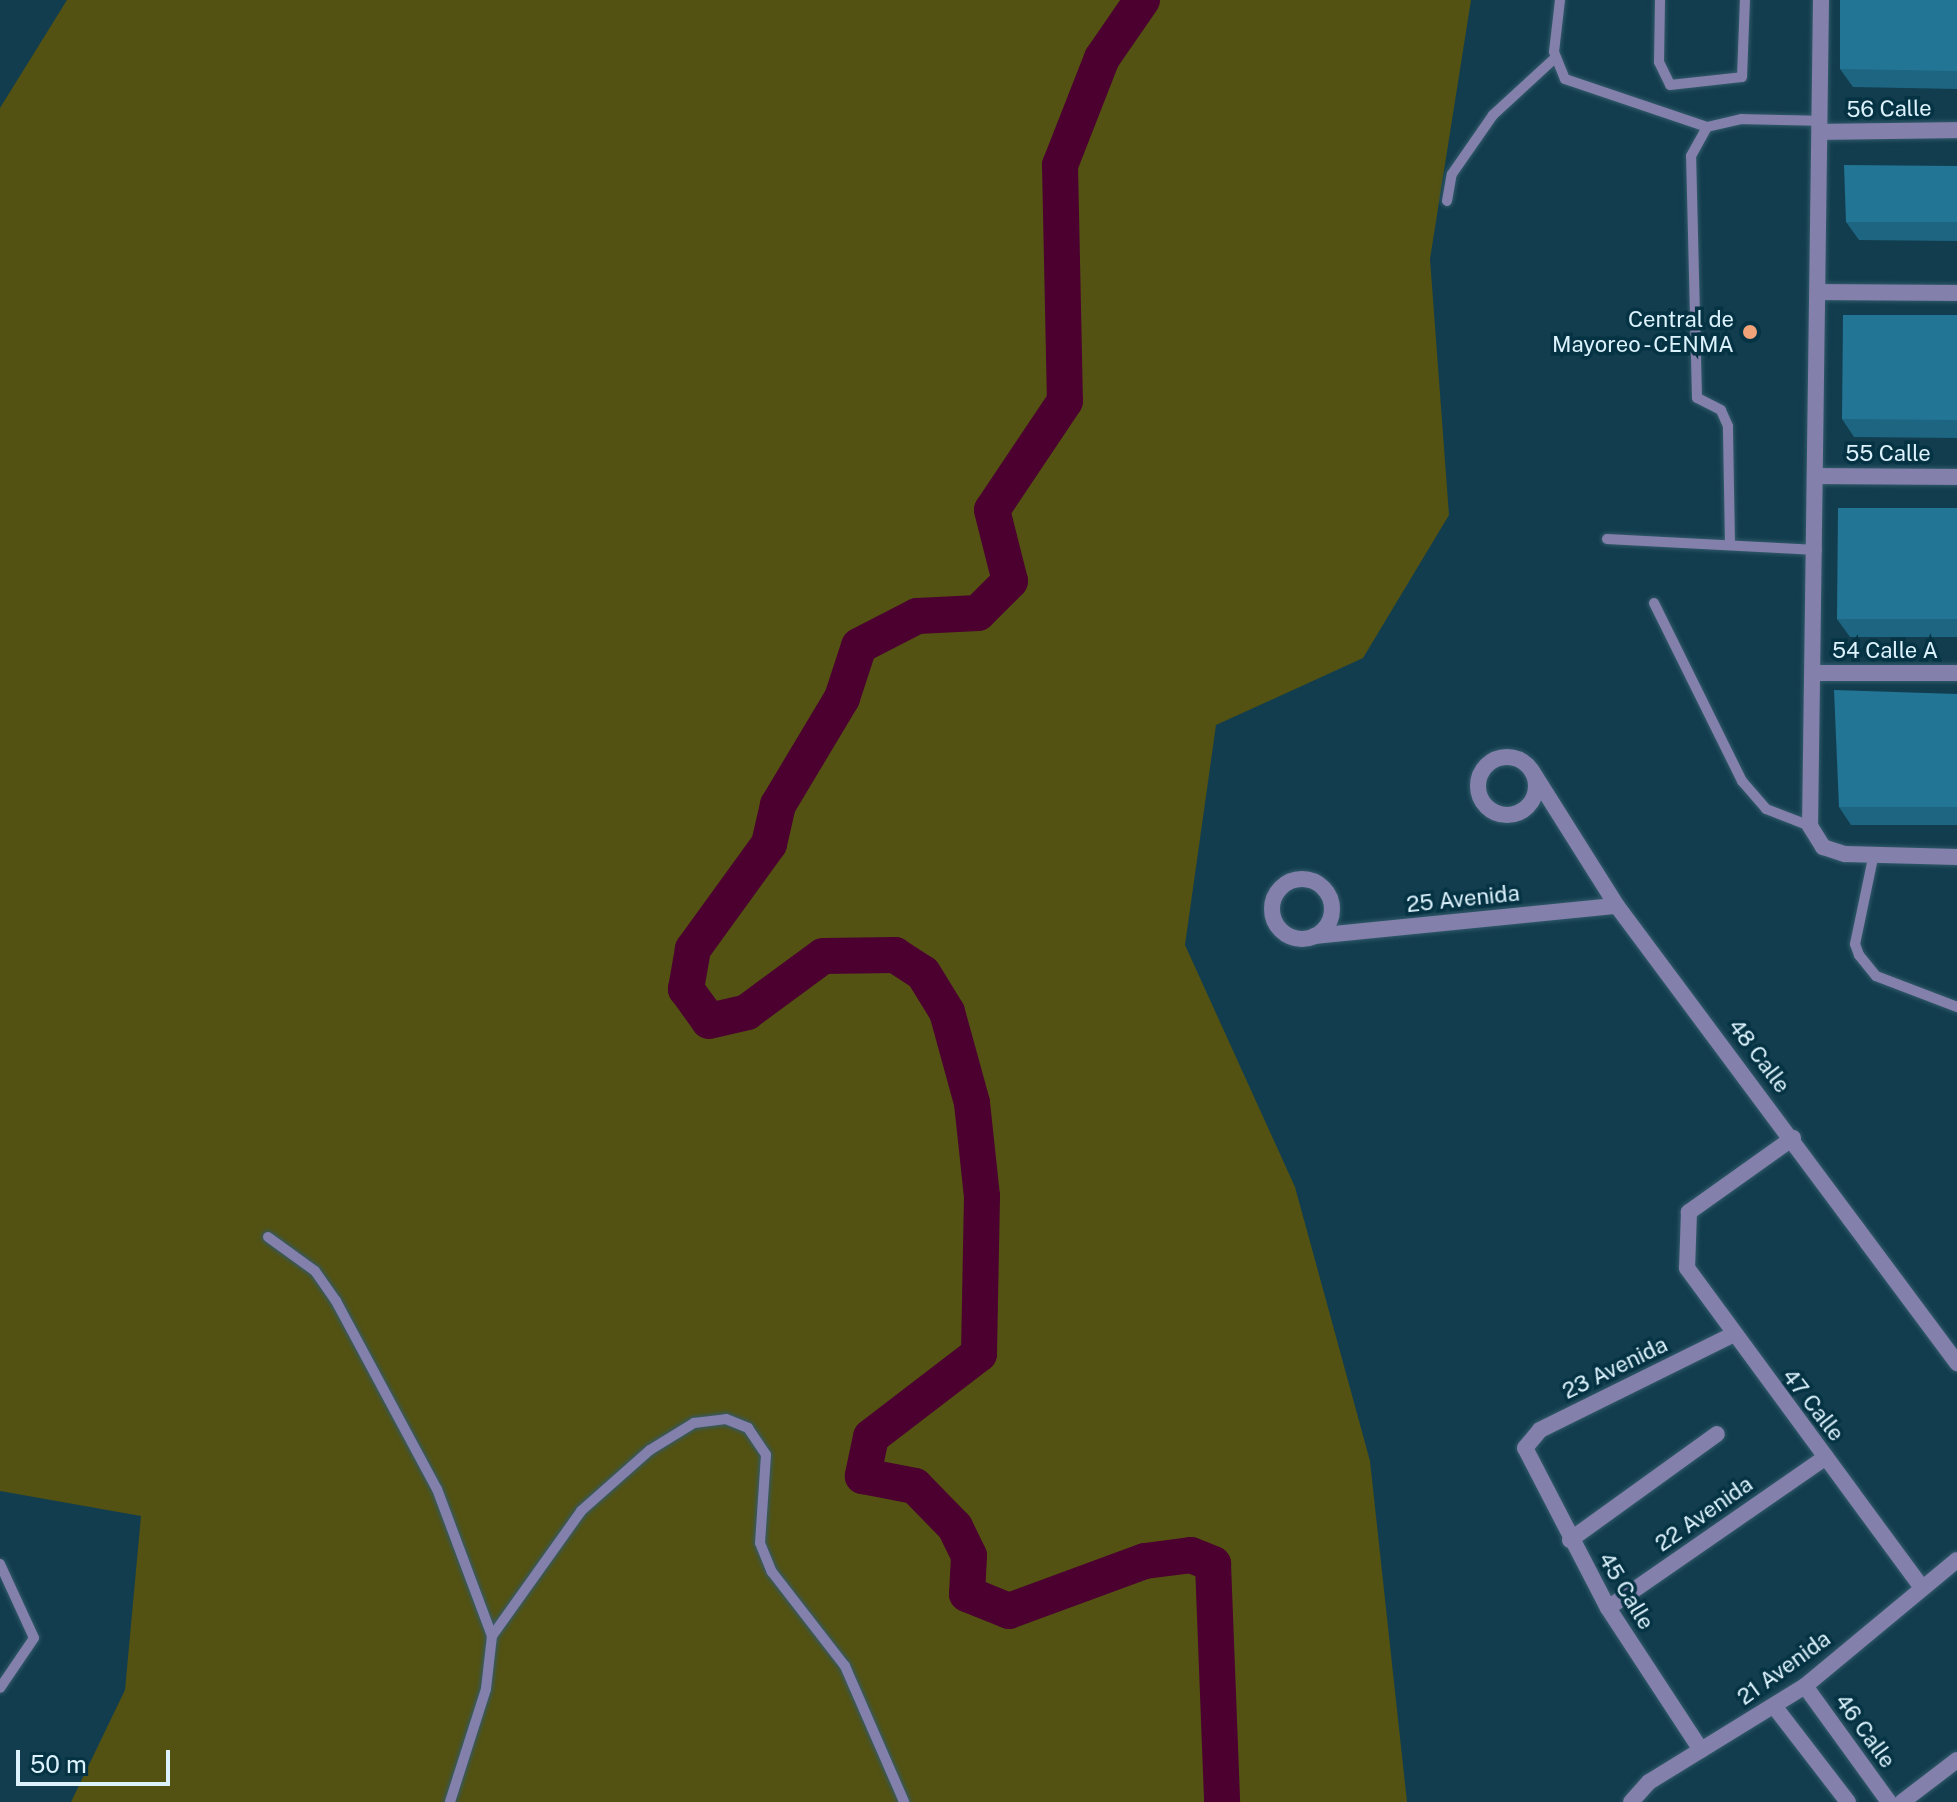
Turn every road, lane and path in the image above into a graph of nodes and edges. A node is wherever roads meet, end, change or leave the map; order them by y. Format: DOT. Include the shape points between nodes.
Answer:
graph roads {
  1 [pos="1560,0"];
  2 [pos="1660,0"];
  3 [pos="1745,0"];
  4 [pos="1821,0"];
  5 [pos="1555,58"];
  6 [pos="1822,126"];
  7 [pos="1707,127"];
  8 [pos="1957,130"];
  9 [pos="1447,201"];
  10 [pos="1820,292"];
  11 [pos="1957,293"];
  12 [pos="1819,476"];
  13 [pos="1957,477"];
  14 [pos="1607,539"];
  15 [pos="1730,545"];
  16 [pos="1817,550"];
  17 [pos="1654,603"];
  18 [pos="1813,673"];
  19 [pos="1957,673"];
  20 [pos="1532,771"];
  21 [pos="1810,826"];
  22 [pos="1957,857"];
  23 [pos="1873,858"];
  24 [pos="1617,906"];
  25 [pos="1314,936"];
  26 [pos="1957,1007"];
  27 [pos="1793,1138"];
  28 [pos="268,1237"];
  29 [pos="1732,1335"];
  30 [pos="1957,1363"];
  31 [pos="1717,1434"];
  32 [pos="1525,1448"];
  33 [pos="1826,1457"];
  34 [pos="1570,1540"];
  35 [pos="1957,1560"];
  36 [pos="0,1564"];
  37 [pos="1921,1586"];
  38 [pos="1608,1608"];
  39 [pos="492,1636"];
  40 [pos="1805,1686"];
  41 [pos="0,1688"];
  42 [pos="1774,1706"];
  43 [pos="1701,1750"];
  44 [pos="1957,1760"];
  45 [pos="450,1802"];
  46 [pos="904,1802"];
  47 [pos="1631,1802"];
  48 [pos="1848,1802"];
  49 [pos="1889,1802"];
  50 [pos="1902,1802"];
  1 -- 5 [label="lane"];
  2 -- 3 [label="lane" via="1659,62 1670,85 1742,77"];
  4 -- 6 [label="street"];
  5 -- 7 [label="lane" via="1582,91"];
  5 -- 9 [label="lane" via="1493,115 1452,174"];
  6 -- 7 [label="lane" via="1742,119"];
  6 -- 8 [label="street, 56 Calle"];
  6 -- 10 [label="street"];
  7 -- 15 [label="lane" via="1691,156 1690,180 1697,398 1721,410 1728,426"];
  10 -- 11 [label="street"];
  10 -- 12 [label="street"];
  12 -- 13 [label="street, 55 Calle"];
  12 -- 16 [label="street"];
  14 -- 15 [label="lane"];
  15 -- 16 [label="lane"];
  16 -- 18 [label="street"];
  17 -- 21 [label="lane" via="1742,781 1766,809"];
  18 -- 19 [label="street, 54 Calle A"];
  18 -- 21 [label="street"];
  20 -- 24 [label="street, 48 Calle"];
  21 -- 23 [label="street" via="1823,847"];
  22 -- 23 [label="street"];
  23 -- 26 [label="lane" via="1855,944 1859,955 1876,976"];
  24 -- 25 [label="street, 25 Avenida"];
  24 -- 27 [label="street, 48 Calle"];
  27 -- 29 [label="street, 47 Calle" via="1689,1212 1683,1244 1687,1268"];
  27 -- 30 [label="street, 48 Calle"];
  28 -- 39 [label="lane" via="315,1271 336,1301 437,1489"];
  29 -- 32 [label="street, 23 Avenida" via="1540,1430"];
  29 -- 33 [label="street, 47 Calle"];
  31 -- 34 [label="street"];
  32 -- 34 [label="street, 45 Calle"];
  33 -- 37 [label="street, 47 Calle"];
  33 -- 38 [label="street, 22 Avenida"];
  34 -- 38 [label="street, 45 Calle"];
  35 -- 37 [label="street, 21 Avenida"];
  36 -- 41 [label="lane" via="34,1638"];
  37 -- 40 [label="street, 21 Avenida"];
  38 -- 43 [label="street, 45 Calle"];
  39 -- 45 [label="lane" via="486,1689"];
  39 -- 46 [label="lane" via="581,1511 650,1450 694,1423 726,1419 748,1428 766,1455 760,1543 772,1572 845,1666"];
  40 -- 42 [label="street, 21 Avenida"];
  40 -- 49 [label="street, 46 Calle"];
  42 -- 43 [label="street, 21 Avenida"];
  42 -- 48 [label="street"];
  43 -- 47 [label="street, 21 Avenida"];
  44 -- 50 [label="street"];
}
